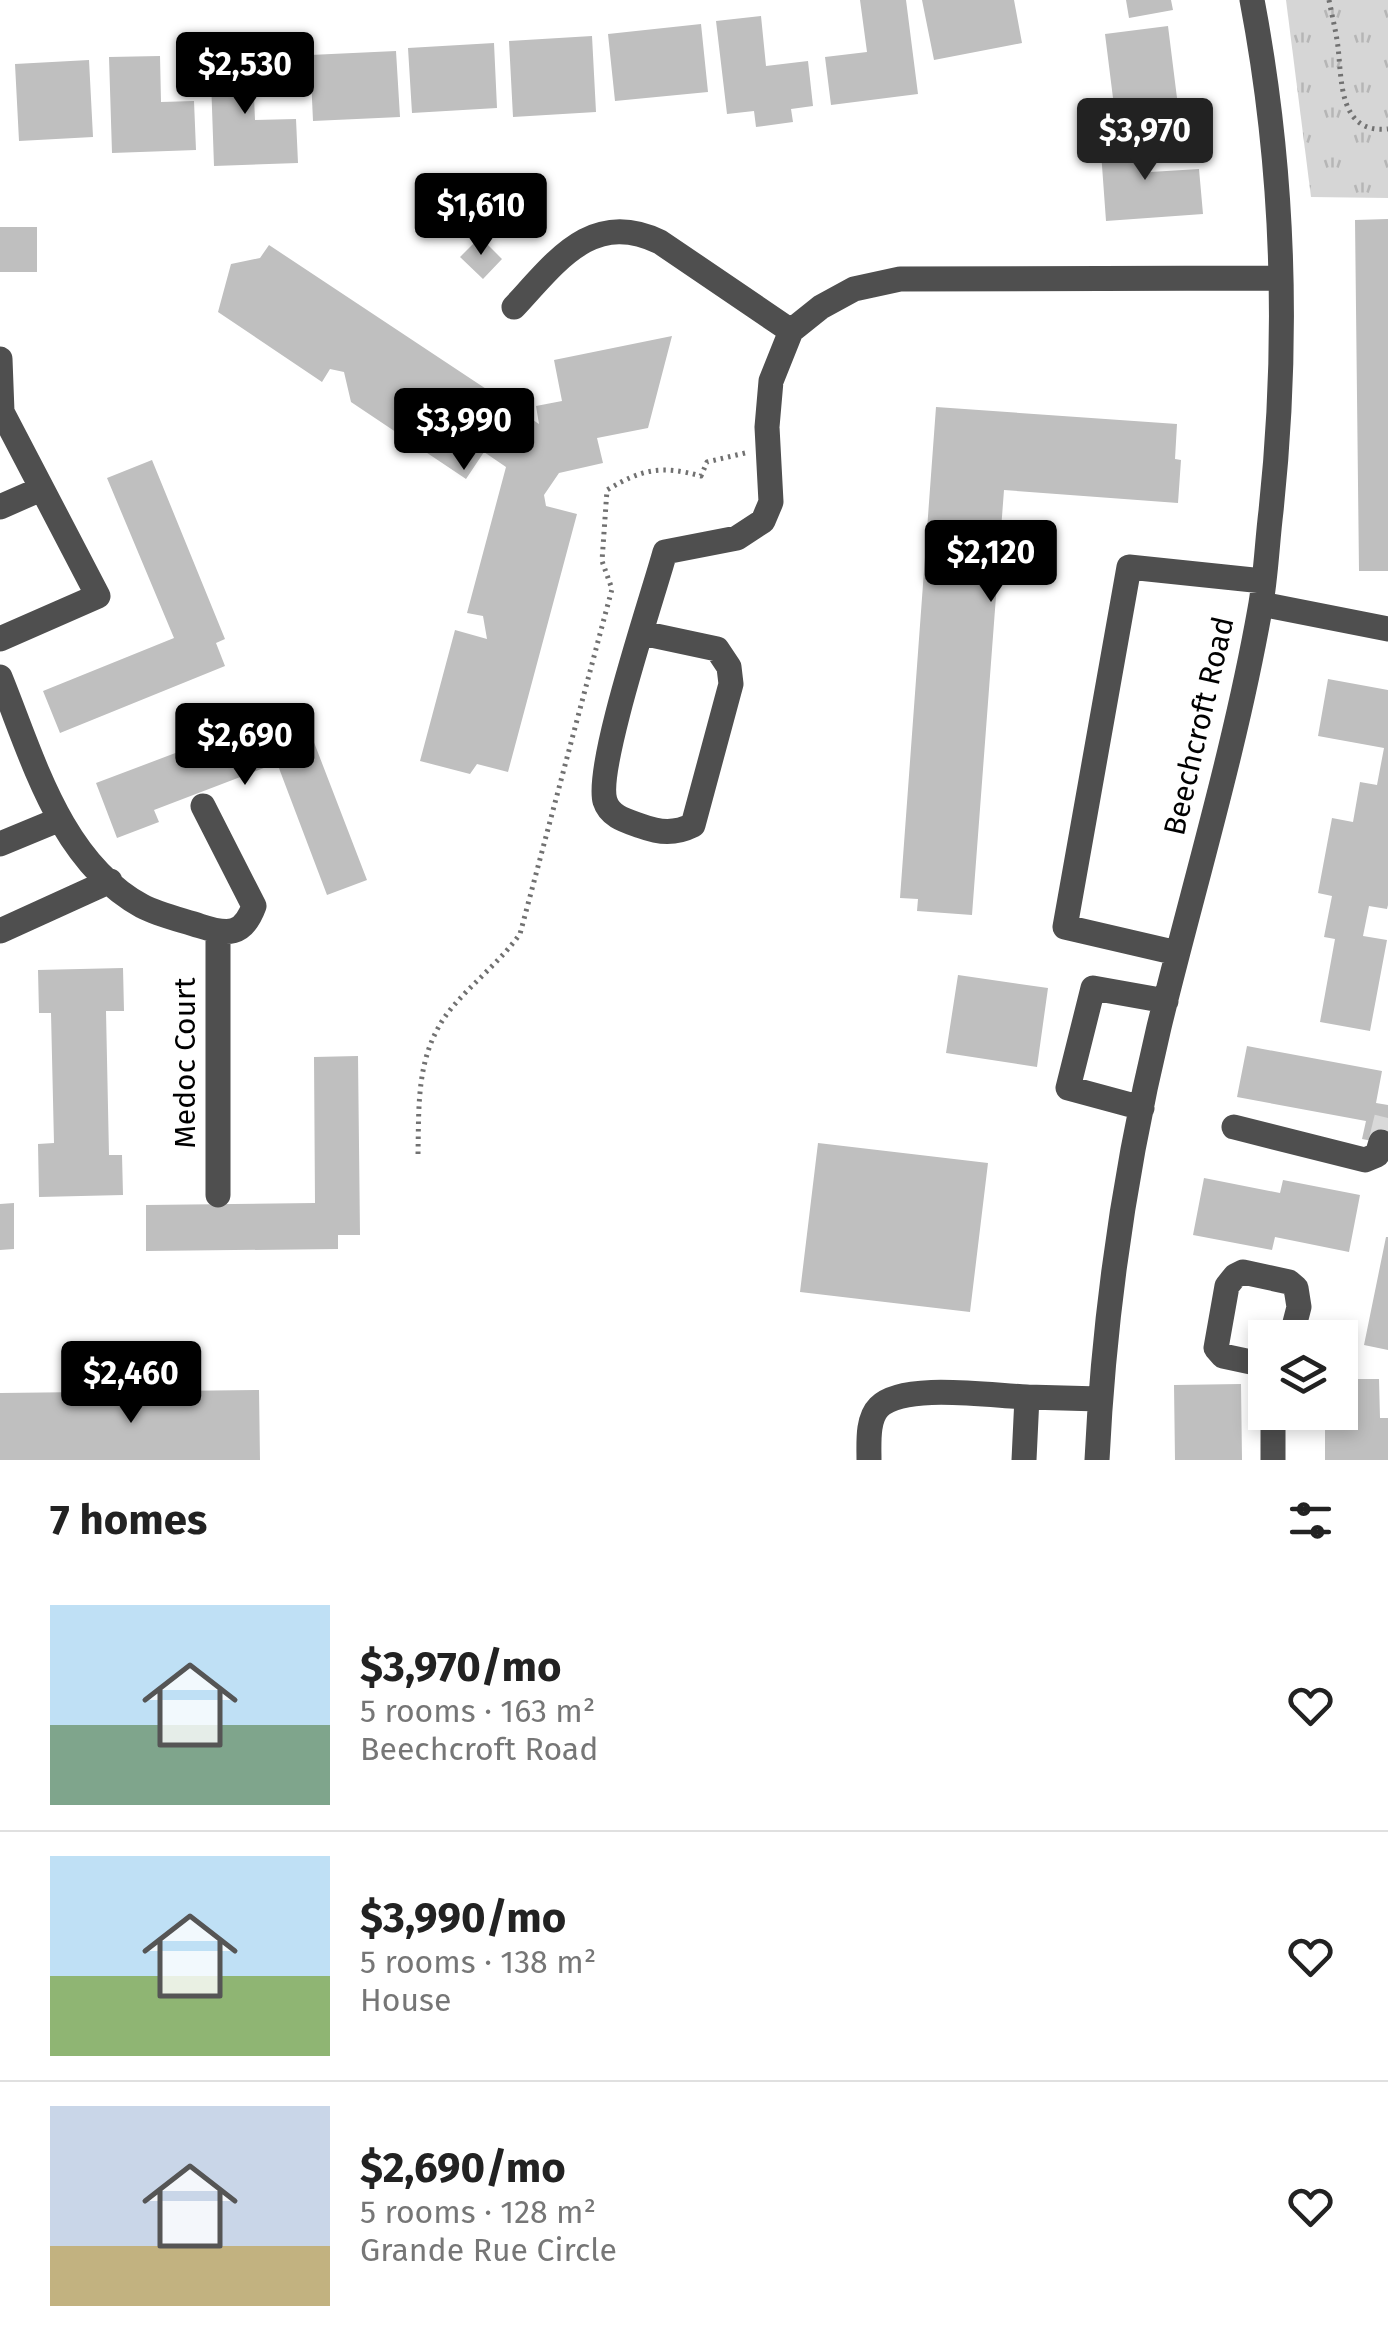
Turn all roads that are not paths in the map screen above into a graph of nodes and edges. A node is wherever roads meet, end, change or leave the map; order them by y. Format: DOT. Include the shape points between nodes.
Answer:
graph roads {
  1 [pos="1252,0"];
  2 [pos="1280,278"];
  3 [pos="514,307"];
  4 [pos="790,331"];
  5 [pos="0,359"];
  6 [pos="41,490"];
  7 [pos="0,507"];
  8 [pos="1262,593"];
  9 [pos="1388,628"];
  10 [pos="642,633"];
  11 [pos="0,639"];
  12 [pos="0,677"];
  13 [pos="203,806"];
  14 [pos="58,820"];
  15 [pos="0,844"];
  16 [pos="110,881"];
  17 [pos="0,931"];
  18 [pos="218,932"];
  19 [pos="1178,953"];
  20 [pos="1166,1001"];
  21 [pos="1142,1108"];
  22 [pos="1234,1127"];
  23 [pos="1381,1142"];
  24 [pos="218,1195"];
  25 [pos="1296,1320"];
  26 [pos="1248,1361"];
  27 [pos="1027,1396"];
  28 [pos="1100,1399"];
  29 [pos="1273,1430"];
  30 [pos="869,1460"];
  31 [pos="1024,1460"];
  32 [pos="1096,1460"];
  33 [pos="1273,1460"];
  1 -- 2 [label="street, Beechcroft Road" via="1273,120"];
  2 -- 4 [label="street" via="900,279 854,289"];
  2 -- 8 [label="street, Beechcroft Road" via="1280,419"];
  3 -- 4 [label="street" via="568,249 596,234 620,231 660,242"];
  4 -- 10 [label="street" via="772,381 771,502 763,522 737,538 665,552"];
  5 -- 6 [label="street" via="2,412"];
  6 -- 7 [label="street"];
  6 -- 11 [label="street" via="98,596"];
  8 -- 9 [label="street"];
  8 -- 19 [label="street, Beechcroft Road"];
  8 -- 19 [label="street" via="1129,567 1065,927"];
  10 -- 10 [label="street" via="604,768 606,805 617,818 678,833 693,825 731,684 729,667 717,649"];
  12 -- 14 [label="street"];
  13 -- 18 [label="street" via="254,906 248,922"];
  14 -- 15 [label="street"];
  14 -- 16 [label="street"];
  16 -- 17 [label="street"];
  16 -- 18 [label="street" via="142,906"];
  18 -- 24 [label="street, Medoc Court"];
  19 -- 20 [label="street, Beechcroft Road"];
  20 -- 21 [label="street, Beechcroft Road"];
  20 -- 21 [label="street" via="1092,988 1068,1088"];
  21 -- 28 [label="street, Beechcroft Road" via="1115,1254"];
  22 -- 23 [label="street" via="1365,1160"];
  25 -- 26 [label="street" via="1296,1288 1289,1282 1235,1276 1227,1286 1216,1348 1222,1356"];
  27 -- 28 [label="street"];
  27 -- 30 [label="street" via="911,1393 890,1399 876,1408"];
  27 -- 31 [label="street"];
  28 -- 32 [label="street, Beechcroft Road"];
  29 -- 33 [label="street"];
}
